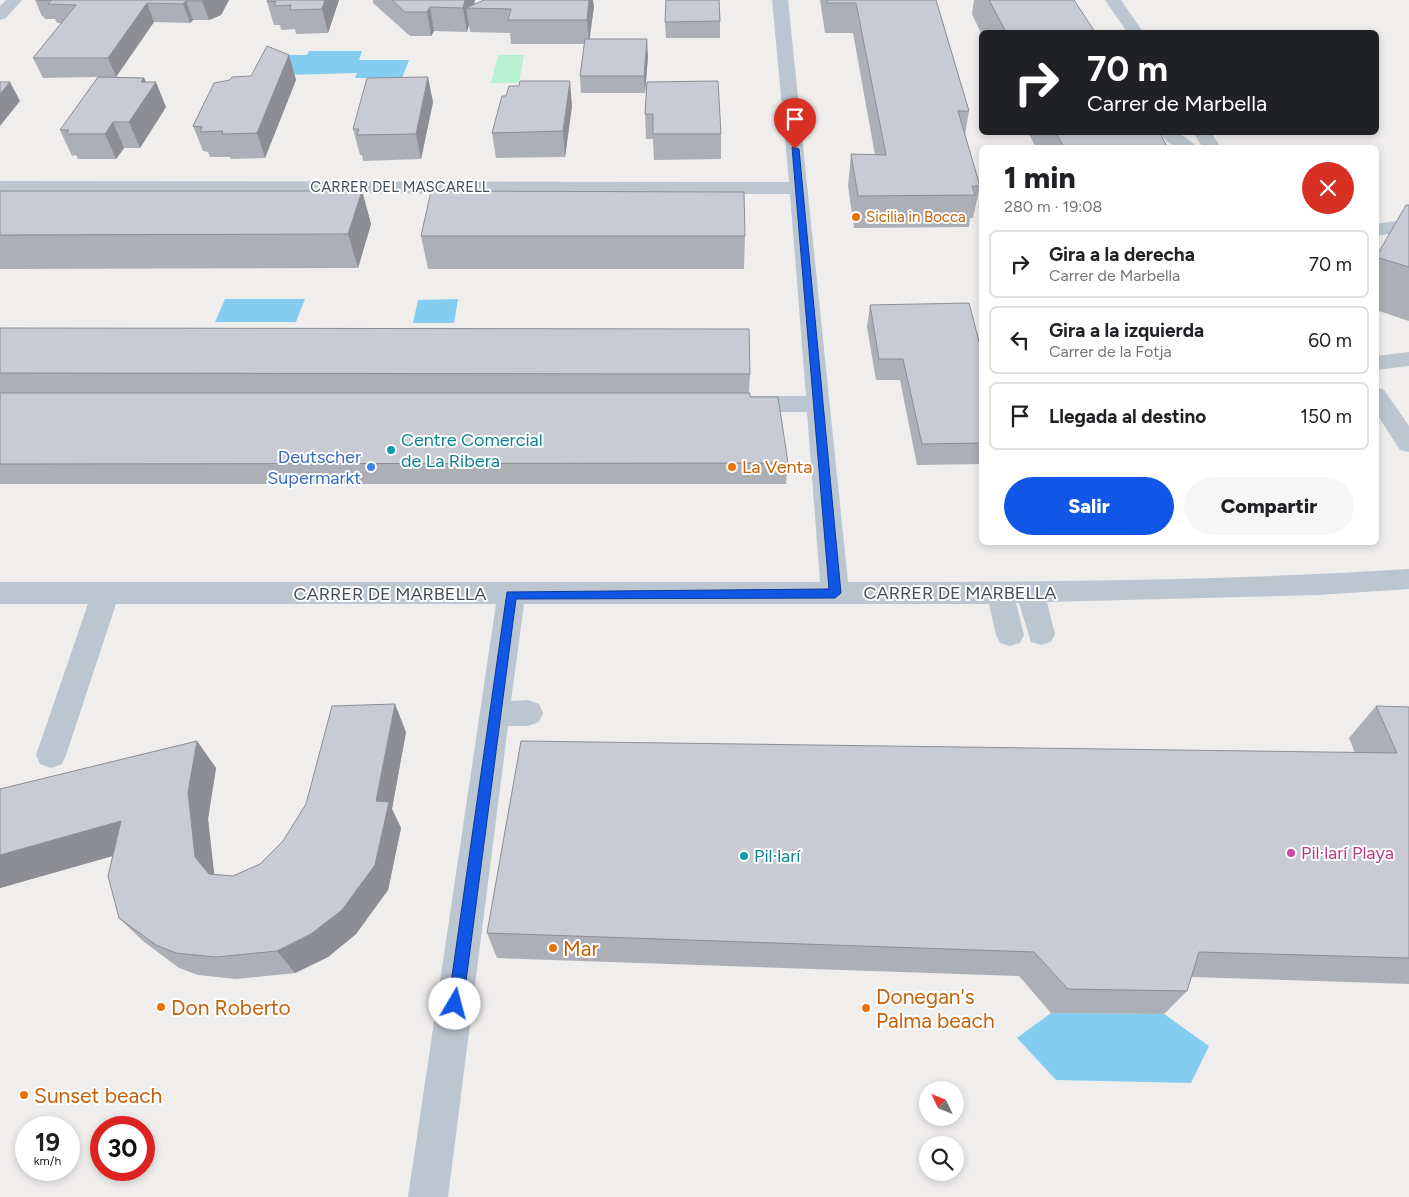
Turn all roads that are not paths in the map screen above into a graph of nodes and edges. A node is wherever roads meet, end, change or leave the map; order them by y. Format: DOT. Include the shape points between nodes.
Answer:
graph roads {
  1 [pos="14,0"];
  2 [pos="780,0"];
  3 [pos="1113,0"];
  4 [pos="0,15"];
  5 [pos="1134,30"];
  6 [pos="1170,135"];
  7 [pos="1185,145"];
  8 [pos="0,186"];
  9 [pos="799,188"];
  10 [pos="1409,224"];
  11 [pos="1379,229"];
  12 [pos="1409,359"];
  13 [pos="1379,363"];
  14 [pos="1379,399"];
  15 [pos="718,404"];
  16 [pos="818,404"];
  17 [pos="1409,444"];
  18 [pos="1409,579"];
  19 [pos="1030,592"];
  20 [pos="0,593"];
  21 [pos="835,593"];
  22 [pos="1000,593"];
  23 [pos="105,594"];
  24 [pos="511,595"];
  25 [pos="1041,634"];
  26 [pos="1010,635"];
  27 [pos="528,713"];
  28 [pos="496,714"];
  29 [pos="51,755"];
  30 [pos="428,1197"];
  1 -- 4 [label="street"];
  2 -- 9 [label="street"];
  3 -- 5 [label="street"];
  6 -- 7 [label="street"];
  8 -- 9 [label="street, CARRER DEL MASCARELL"];
  9 -- 16 [label="street"];
  10 -- 11 [label="street"];
  12 -- 13 [label="street"];
  14 -- 17 [label="street"];
  15 -- 16 [label="street"];
  16 -- 21 [label="street"];
  18 -- 19 [label="street, CARRER DE MARBELLA" via="1318,585"];
  19 -- 22 [label="street, CARRER DE MARBELLA"];
  19 -- 25 [label="street"];
  20 -- 23 [label="street, CARRER DE MARBELLA"];
  21 -- 22 [label="street, CARRER DE MARBELLA"];
  21 -- 24 [label="street, CARRER DE MARBELLA"];
  22 -- 26 [label="street"];
  23 -- 24 [label="street, CARRER DE MARBELLA"];
  23 -- 29 [label="street"];
  24 -- 28 [label="street"];
  27 -- 28 [label="street"];
  28 -- 30 [label="street"];
}
